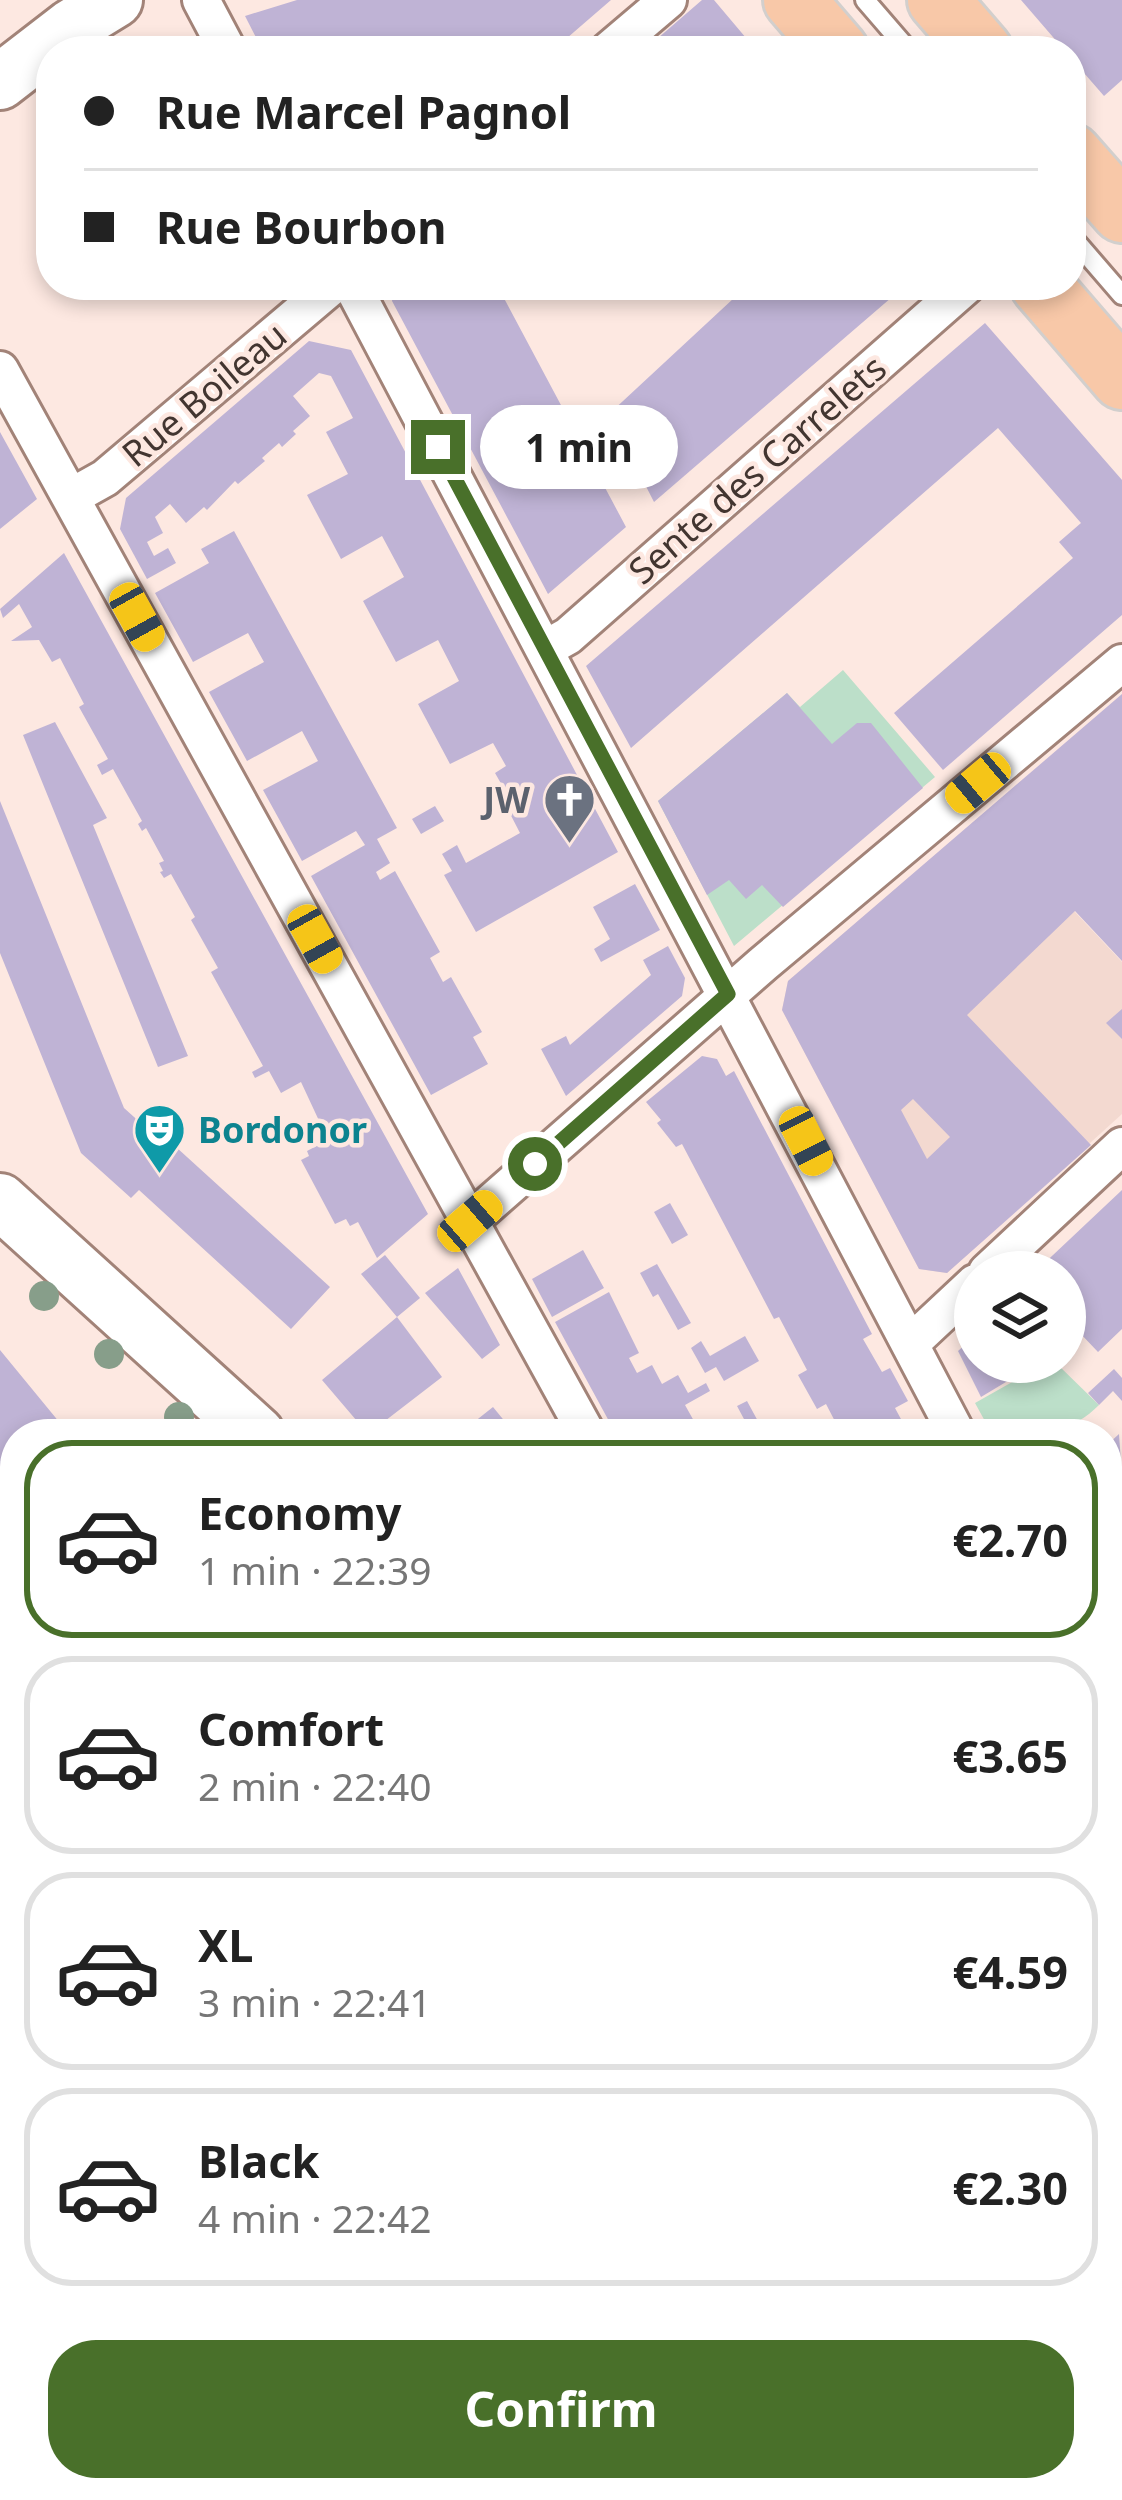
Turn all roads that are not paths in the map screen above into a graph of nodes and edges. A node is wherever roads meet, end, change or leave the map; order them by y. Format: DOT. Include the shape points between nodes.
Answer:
graph roads {
  1 [pos="115,0"];
  2 [pos="201,0"];
  3 [pos="668,0"];
  4 [pos="794,0"];
  5 [pos="865,0"];
  6 [pos="938,0"];
  7 [pos="59,36"];
  8 [pos="220,36"];
  9 [pos="626,36"];
  10 [pos="825,36"];
  11 [pos="896,36"];
  12 [pos="969,36"];
  13 [pos="36,54"];
  14 [pos="0,82"];
  15 [pos="1086,171"];
  16 [pos="1122,212"];
  17 [pos="1086,253"];
  18 [pos="1122,295"];
  19 [pos="315,300"];
  20 [pos="360,300"];
  21 [pos="950,300"];
  22 [pos="1054,300"];
  23 [pos="0,370"];
  24 [pos="1122,379"];
  25 [pos="70,496"];
  26 [pos="545,649"];
  27 [pos="1122,663"];
  28 [pos="728,994"];
  29 [pos="1122,1145"];
  30 [pos="0,1201"];
  31 [pos="470,1221"];
  32 [pos="1009,1251"];
  33 [pos="954,1303"];
  34 [pos="912,1342"];
  35 [pos="240,1419"];
  36 [pos="579,1419"];
  37 [pos="950,1419"];
  1 -- 7 [label="street"];
  2 -- 8 [label="street"];
  3 -- 9 [label="street"];
  4 -- 10 [label="main road"];
  5 -- 11 [label="lane"];
  6 -- 12 [label="main road"];
  13 -- 14 [label="street"];
  15 -- 16 [label="main road"];
  17 -- 18 [label="lane"];
  19 -- 25 [label="street, Rue Boileau" via="105,478"];
  20 -- 26 [label="street"];
  21 -- 26 [label="street, Sente des Carrelets"];
  22 -- 24 [label="main road"];
  23 -- 25 [label="street"];
  25 -- 31 [label="street"];
  26 -- 28 [label="street"];
  27 -- 28 [label="street"];
  28 -- 31 [label="street"];
  28 -- 34 [label="street"];
  29 -- 32 [label="street"];
  30 -- 35 [label="street"];
  31 -- 36 [label="street"];
  33 -- 34 [label="street"];
  34 -- 37 [label="street"];
}
